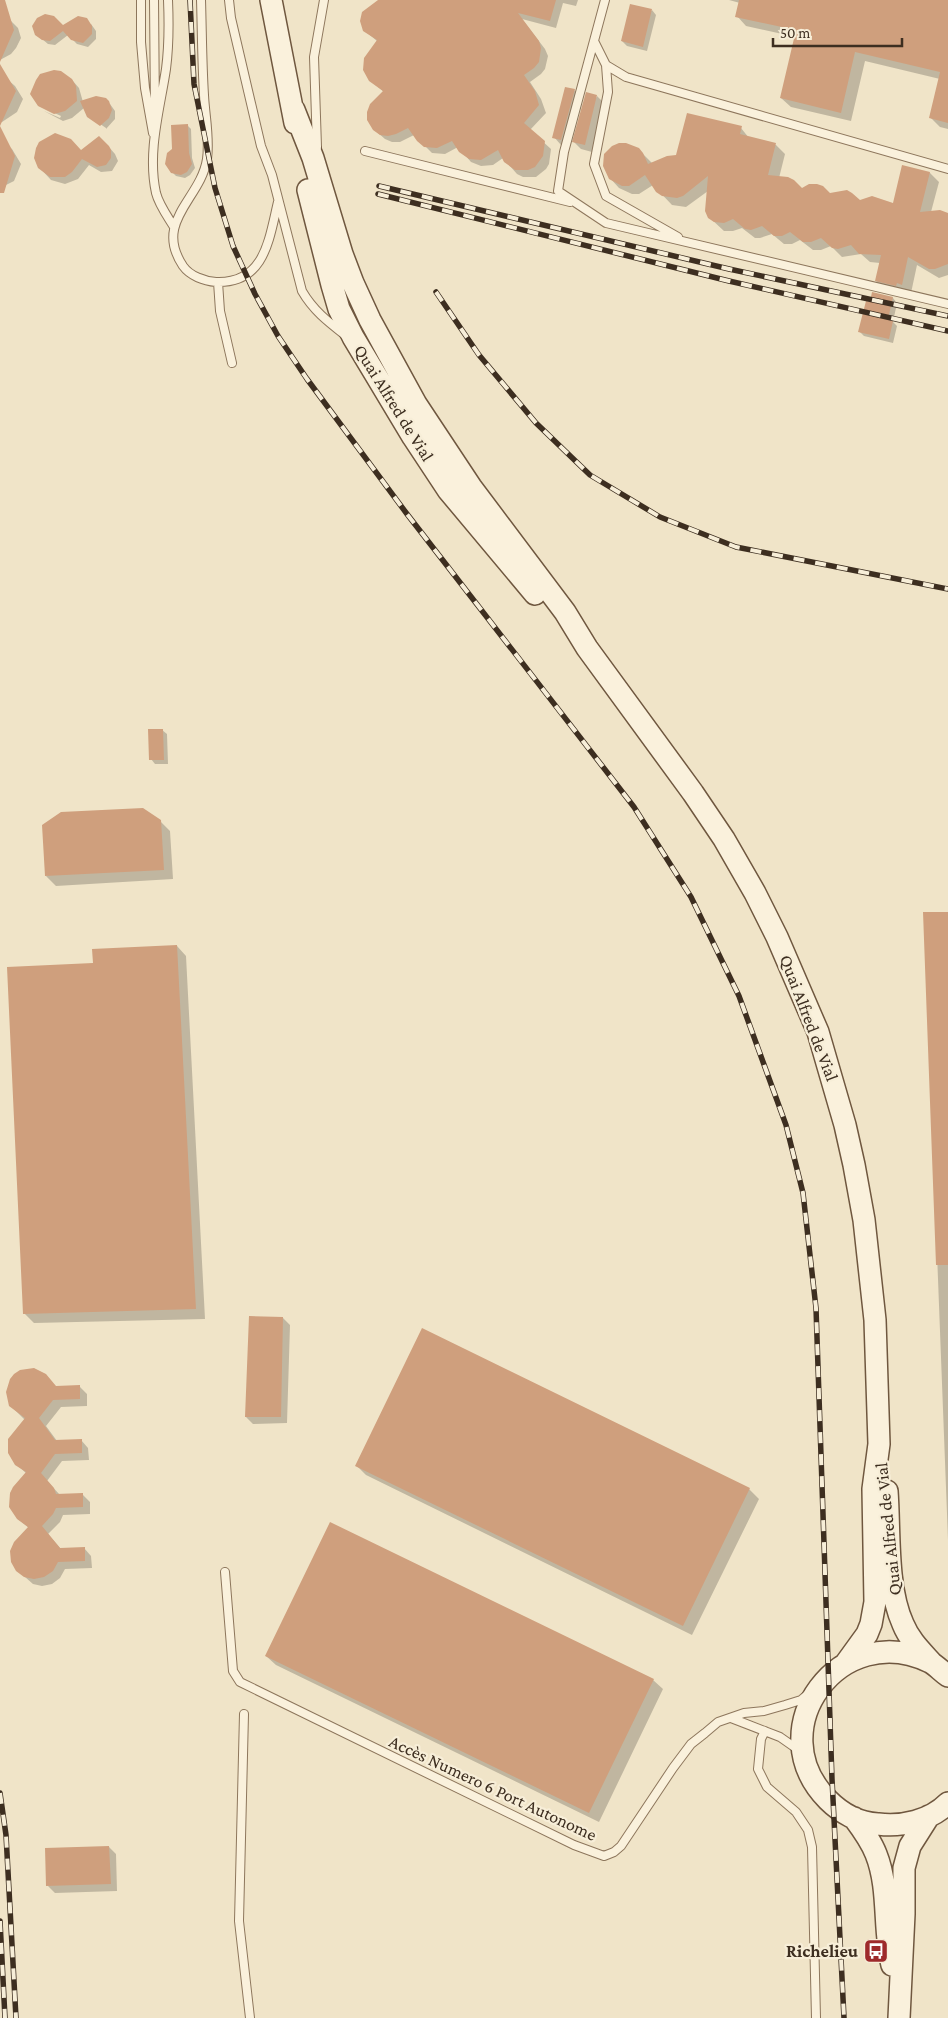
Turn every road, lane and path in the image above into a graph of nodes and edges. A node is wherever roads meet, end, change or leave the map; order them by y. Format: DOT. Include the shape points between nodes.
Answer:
graph roads {
  1 [pos="141,0"];
  2 [pos="154,0"];
  3 [pos="168,0"];
  4 [pos="201,0"];
  5 [pos="229,0"];
  6 [pos="270,0"];
  7 [pos="324,0"];
  8 [pos="604,0"];
  9 [pos="594,41"];
  10 [pos="606,65"];
  11 [pos="294,110"];
  12 [pos="154,140"];
  13 [pos="366,151"];
  14 [pos="948,169"];
  15 [pos="320,181"];
  16 [pos="278,202"];
  17 [pos="577,204"];
  18 [pos="174,227"];
  19 [pos="687,242"];
  20 [pos="218,282"];
  21 [pos="948,304"];
  22 [pos="357,343"];
  23 [pos="232,363"];
  24 [pos="587,648"];
  25 [pos="879,1444"];
  26 [pos="225,1572"];
  27 [pos="846,1663"];
  28 [pos="932,1663"];
  29 [pos="948,1676"];
  30 [pos="820,1686"];
  31 [pos="244,1714"];
  32 [pos="731,1718"];
  33 [pos="765,1731"];
  34 [pos="803,1754"];
  35 [pos="948,1803"];
  36 [pos="929,1816"];
  37 [pos="854,1818"];
  38 [pos="899,1995"];
  39 [pos="250,2018"];
  40 [pos="816,2018"];
  41 [pos="899,2018"];
  1 -- 12 [label="lane" via="145,88"];
  2 -- 12 [label="lane"];
  3 -- 12 [label="lane" via="166,67"];
  4 -- 18 [label="lane" via="207,160 199,182 184,202"];
  5 -- 16 [label="lane" via="261,146"];
  6 -- 11 [label="main road, Quai Alfred de Vial"];
  7 -- 15 [label="lane" via="314,57"];
  8 -- 9 [label="lane"];
  9 -- 10 [label="lane"];
  9 -- 17 [label="lane" via="564,152 558,191"];
  10 -- 14 [label="lane" via="626,77"];
  10 -- 19 [label="lane" via="608,92 594,164 606,196"];
  11 -- 15 [label="main road, Quai Alfred de Vial"];
  11 -- 22 [label="main road, Quai Alfred de Vial" via="300,158 332,285 339,309"];
  12 -- 18 [label="lane" via="156,195"];
  13 -- 17 [label="lane"];
  15 -- 24 [label="main road, Quai Alfred de Vial" via="353,283 416,404 471,487 565,612"];
  16 -- 20 [label="lane" via="259,264 239,279"];
  16 -- 22 [label="lane" via="302,291 311,307"];
  17 -- 19 [label="lane" via="606,223"];
  18 -- 20 [label="lane" via="176,252 184,267 193,275"];
  19 -- 21 [label="lane"];
  20 -- 23 [label="lane" via="220,311"];
  22 -- 24 [label="main road, Quai Alfred de Vial" via="448,490 557,621"];
  24 -- 25 [label="main road, Quai Alfred de Vial" via="724,839 774,930 818,1032 845,1124 864,1220 875,1320"];
  25 -- 27 [label="main road, Quai Alfred de Vial" via="874,1489 874,1613 867,1634"];
  25 -- 28 [label="main road, Quai Alfred de Vial" via="887,1489 892,1584 897,1608 916,1645"];
  26 -- 32 [label="lane, Accès Numero 6 Port Autonome" via="233,1671 240,1682 604,1856 621,1846 691,1744 718,1722"];
  27 -- 28 [label="main road" via="867,1655 889,1652 911,1655"];
  27 -- 30 [label="main road"];
  28 -- 29 [label="main road"];
  30 -- 32 [label="lane, Accès Numero 6 Port Autonome" via="801,1700"];
  30 -- 34 [label="main road" via="804,1722"];
  31 -- 39 [label="lane" via="239,1921"];
  32 -- 33 [label="lane"];
  33 -- 34 [label="lane" via="780,1737"];
  33 -- 40 [label="lane" via="761,1738 758,1770 767,1787 796,1812 808,1830 812,1847"];
  34 -- 37 [label="main road" via="809,1774 820,1792 835,1807"];
  35 -- 36 [label="main road"];
  36 -- 37 [label="main road" via="891,1826"];
  36 -- 38 [label="main road" via="910,1846 904,1868"];
  37 -- 38 [label="main road" via="867,1835 881,1870 890,1959"];
  38 -- 41 [label="main road"];
}
